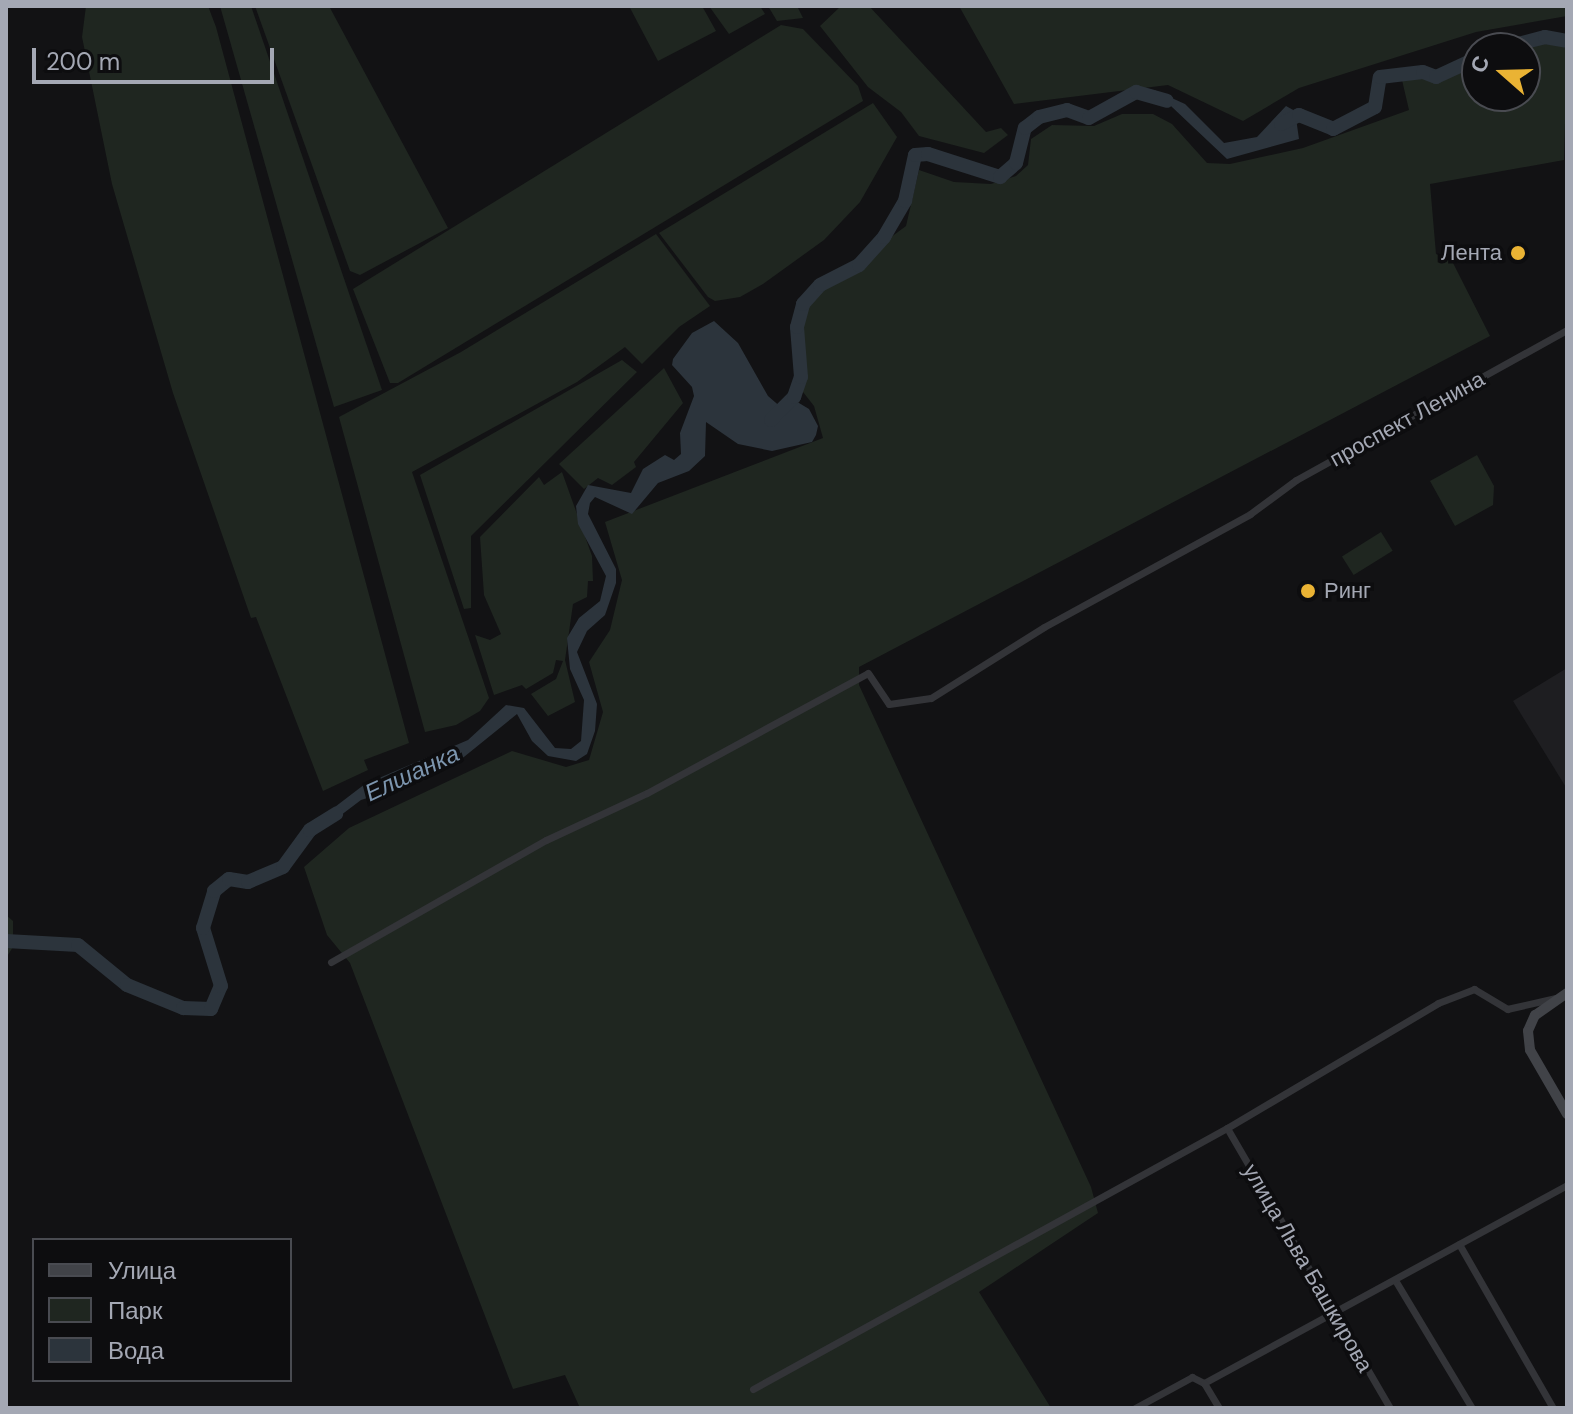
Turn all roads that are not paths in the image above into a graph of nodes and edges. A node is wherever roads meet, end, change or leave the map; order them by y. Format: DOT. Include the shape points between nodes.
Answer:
graph roads {
  1 [pos="1567,330"];
  2 [pos="331,962"];
  3 [pos="1564,995"];
  4 [pos="1567,1114"];
  5 [pos="1227,1128"];
  6 [pos="1567,1185"];
  7 [pos="1459,1244"];
  8 [pos="1395,1280"];
  9 [pos="1334,1313"];
  10 [pos="1204,1383"];
  11 [pos="753,1389"];
  12 [pos="1135,1408"];
  13 [pos="1219,1408"];
  14 [pos="1390,1408"];
  15 [pos="1472,1408"];
  16 [pos="1553,1408"];
  1 -- 2 [label="street, проспект Ленина" via="1296,480 1250,514 1044,627 931,698 889,704 868,673 647,793 546,840"];
  3 -- 4 [label="street" via="1535,1015 1528,1031 1530,1050"];
  3 -- 5 [label="street" via="1507,1009 1474,989 1438,1003"];
  5 -- 9 [label="street, улица Льва Башкирова"];
  5 -- 11 [label="street" via="1105,1190"];
  6 -- 7 [label="street"];
  7 -- 8 [label="street"];
  7 -- 16 [label="street"];
  8 -- 9 [label="street"];
  8 -- 15 [label="street"];
  9 -- 10 [label="street"];
  9 -- 14 [label="street, улица Льва Башкирова"];
  10 -- 12 [label="street" via="1192,1377"];
  10 -- 13 [label="street"];
}
